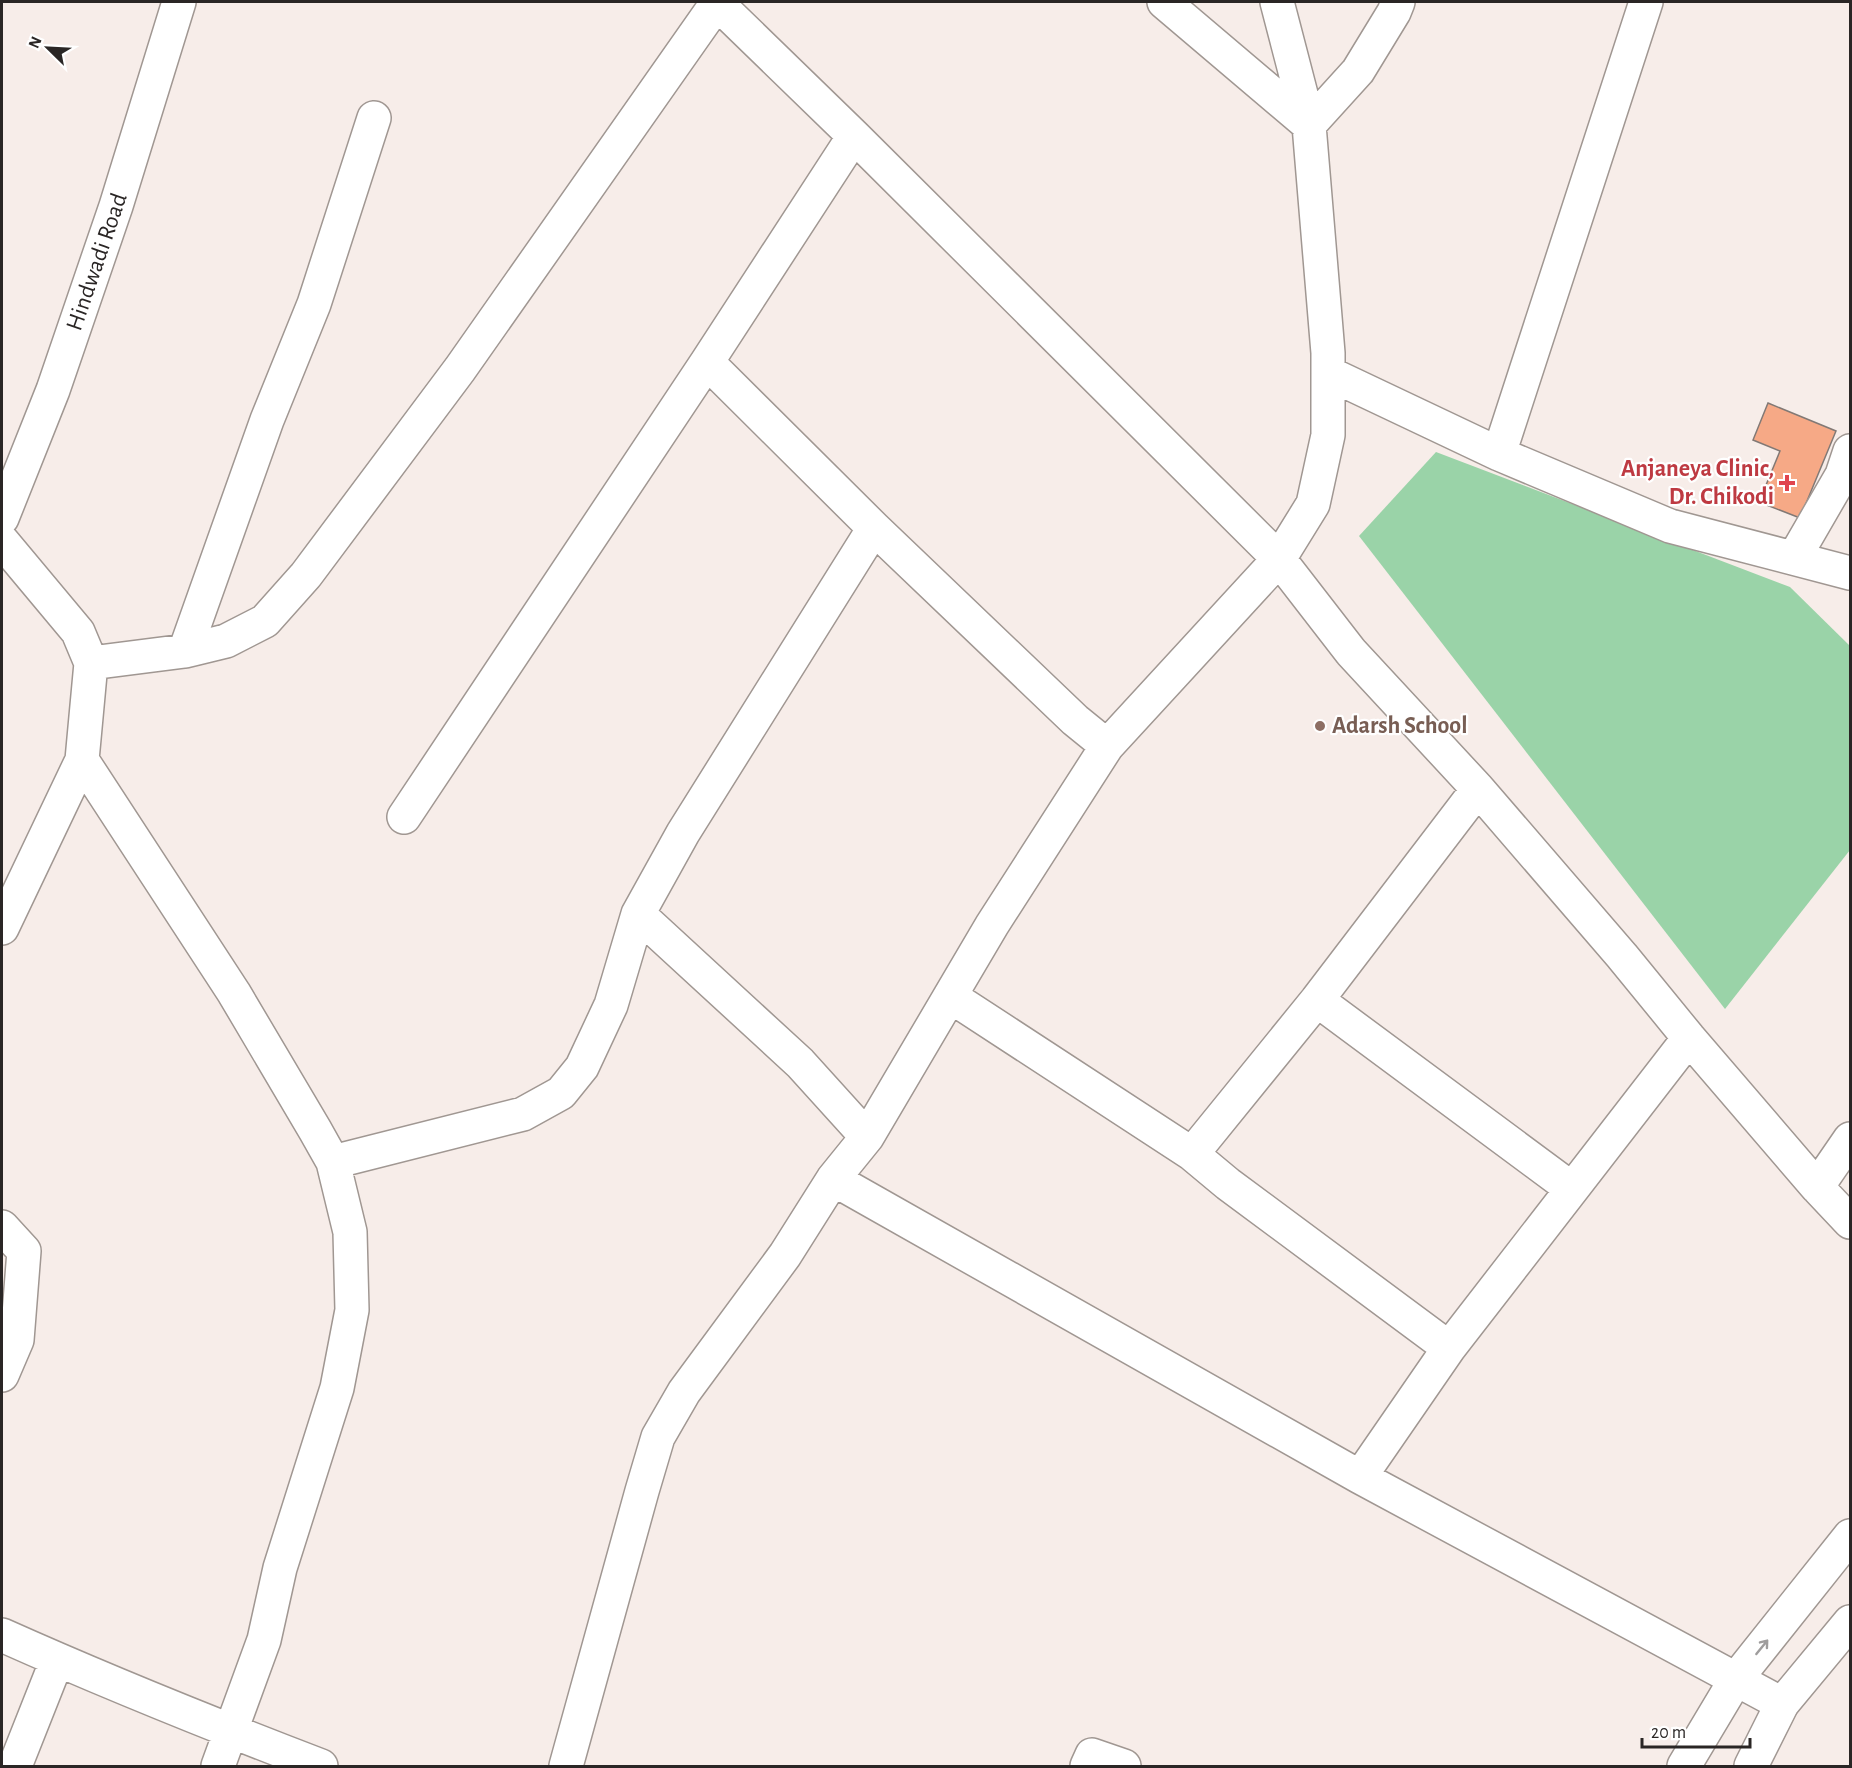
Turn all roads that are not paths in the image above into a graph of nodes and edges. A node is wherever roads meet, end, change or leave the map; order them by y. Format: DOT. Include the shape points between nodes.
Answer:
graph roads {
  1 [pos="179,2"];
  2 [pos="716,2"];
  3 [pos="1164,2"];
  4 [pos="1277,2"];
  5 [pos="1398,2"];
  6 [pos="1646,2"];
  7 [pos="374,118"];
  8 [pos="1309,125"];
  9 [pos="854,136"];
  10 [pos="707,362"];
  11 [pos="1329,373"];
  12 [pos="1851,451"];
  13 [pos="1499,454"];
  14 [pos="2,518"];
  15 [pos="874,528"];
  16 [pos="2,541"];
  17 [pos="1279,558"];
  18 [pos="1794,558"];
  19 [pos="1851,573"];
  20 [pos="185,651"];
  21 [pos="91,663"];
  22 [pos="1107,746"];
  23 [pos="82,760"];
  24 [pos="1478,789"];
  25 [pos="404,817"];
  26 [pos="638,914"];
  27 [pos="2,928"];
  28 [pos="950,996"];
  29 [pos="1317,1000"];
  30 [pos="1689,1038"];
  31 [pos="867,1137"];
  32 [pos="1851,1138"];
  33 [pos="1192,1154"];
  34 [pos="333,1162"];
  35 [pos="833,1179"];
  36 [pos="1817,1186"];
  37 [pos="1572,1189"];
  38 [pos="1851,1221"];
  39 [pos="2,1227"];
  40 [pos="1449,1348"];
  41 [pos="2,1375"];
  42 [pos="1360,1477"];
  43 [pos="1851,1536"];
  44 [pos="2,1635"];
  45 [pos="1845,1637"];
  46 [pos="57,1660"];
  47 [pos="1736,1679"];
  48 [pos="1782,1704"];
  49 [pos="232,1732"];
  50 [pos="15,1767"];
  51 [pos="218,1767"];
  52 [pos="321,1767"];
  53 [pos="566,1767"];
  54 [pos="1087,1767"];
  55 [pos="1124,1767"];
  56 [pos="1684,1767"];
  57 [pos="1751,1767"];
  1 -- 14 [label="street, Hindwadi Road" via="57,379"];
  2 -- 9 [label="street"];
  2 -- 20 [label="street" via="460,369 306,575 265,621 226,641"];
  3 -- 8 [label="street"];
  4 -- 8 [label="street"];
  5 -- 8 [label="street" via="1358,71"];
  6 -- 13 [label="street"];
  7 -- 20 [label="street" via="314,304 267,420"];
  8 -- 11 [label="street"];
  9 -- 10 [label="street"];
  9 -- 17 [label="street"];
  10 -- 15 [label="street"];
  10 -- 25 [label="street"];
  11 -- 13 [label="street"];
  11 -- 17 [label="street" via="1328,435 1313,504"];
  12 -- 18 [label="street" via="1842,475"];
  13 -- 18 [label="street" via="1670,526"];
  15 -- 22 [label="street"];
  15 -- 26 [label="street" via="683,833"];
  16 -- 21 [label="street" via="78,632"];
  17 -- 22 [label="street"];
  17 -- 24 [label="street" via="1352,652"];
  18 -- 19 [label="street"];
  20 -- 21 [label="street"];
  21 -- 23 [label="street"];
  22 -- 28 [label="street"];
  23 -- 27 [label="street"];
  23 -- 34 [label="street" via="234,993"];
  24 -- 29 [label="street"];
  24 -- 30 [label="street"];
  26 -- 31 [label="street" via="800,1063"];
  26 -- 34 [label="street" via="611,1005 582,1067 561,1093 523,1114"];
  28 -- 31 [label="street"];
  28 -- 33 [label="street"];
  29 -- 33 [label="street"];
  29 -- 37 [label="street"];
  30 -- 36 [label="street"];
  30 -- 37 [label="street"];
  31 -- 35 [label="street"];
  32 -- 36 [label="street"];
  33 -- 40 [label="street"];
  34 -- 49 [label="street" via="350,1232 352,1310 337,1388 280,1568 264,1640"];
  35 -- 42 [label="street"];
  35 -- 53 [label="street" via="785,1255 684,1392 658,1437"];
  36 -- 38 [label="street"];
  37 -- 40 [label="street"];
  39 -- 41 [label="street" via="24,1251 17,1340"];
  40 -- 42 [label="street"];
  42 -- 47 [label="street"];
  47 -- 43 [label="street, one-way"];
  44 -- 46 [label="street"];
  45 -- 48 [label="street"];
  46 -- 49 [label="street"];
  46 -- 50 [label="street"];
  47 -- 48 [label="street"];
  47 -- 56 [label="street"];
  48 -- 57 [label="street"];
  49 -- 51 [label="street"];
  49 -- 52 [label="street"];
  54 -- 55 [label="street" via="1092,1755"];
}
